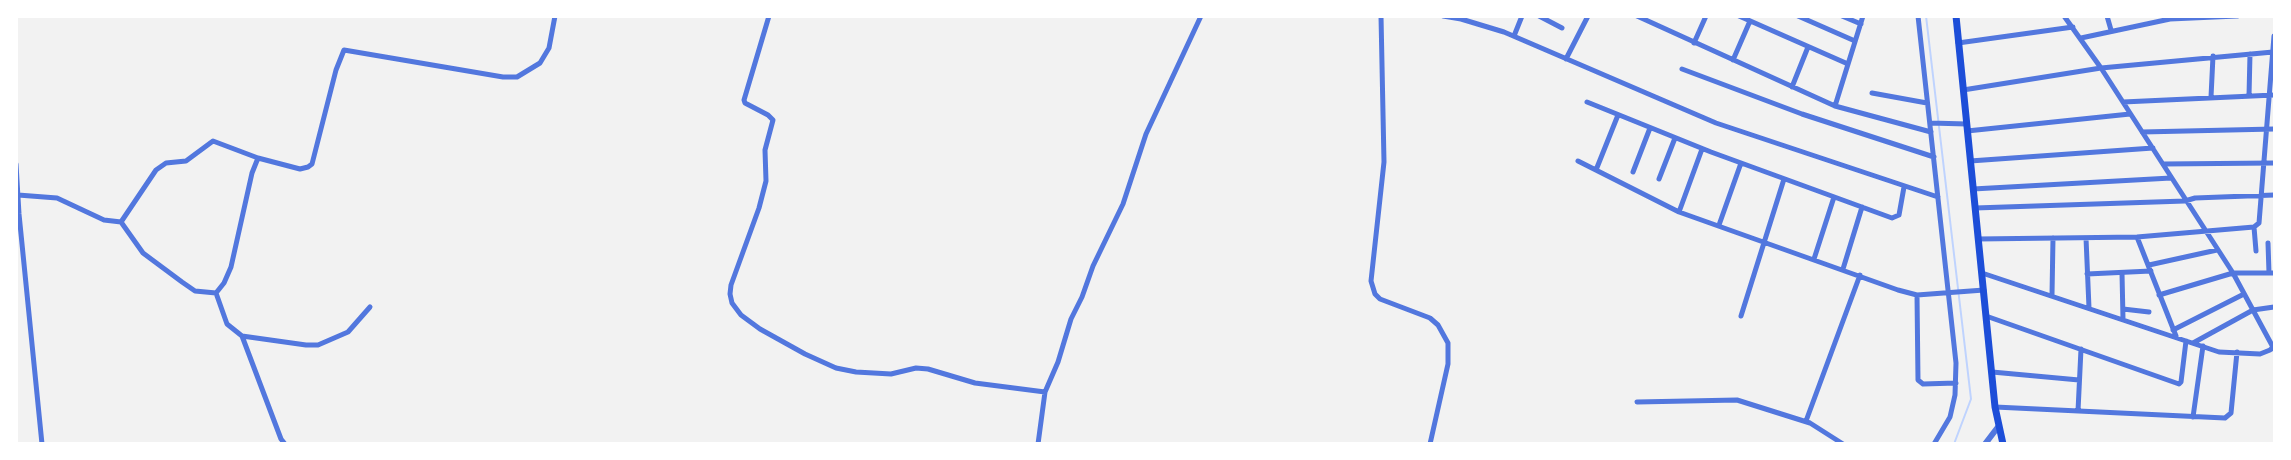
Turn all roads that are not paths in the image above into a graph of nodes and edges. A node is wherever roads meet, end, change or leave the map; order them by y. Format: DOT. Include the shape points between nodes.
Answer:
graph roads {
  1 [pos="555,16"];
  2 [pos="769,16"];
  3 [pos="1201,16"];
  4 [pos="1381,16"];
  5 [pos="1443,16"];
  6 [pos="1522,16"];
  7 [pos="1539,16"];
  8 [pos="1588,16"];
  9 [pos="1637,16"];
  10 [pos="1706,16"];
  11 [pos="1739,16"];
  12 [pos="1798,16"];
  13 [pos="1842,16"];
  14 [pos="1863,16"];
  15 [pos="1918,16"];
  16 [pos="1956,16"];
  17 [pos="2064,16"];
  18 [pos="2107,16"];
  19 [pos="2237,16"];
  20 [pos="1455,17"];
  21 [pos="2170,18"];
  22 [pos="1750,21"];
  23 [pos="1861,24"];
  24 [pos="2073,27"];
  25 [pos="1562,28"];
  26 [pos="2111,30"];
  27 [pos="1514,36"];
  28 [pos="2274,36"];
  29 [pos="2081,38"];
  30 [pos="1855,41"];
  31 [pos="1958,42"];
  32 [pos="1694,43"];
  33 [pos="1808,46"];
  34 [pos="2273,52"];
  35 [pos="2250,54"];
  36 [pos="2213,56"];
  37 [pos="1566,59"];
  38 [pos="1733,60"];
  39 [pos="2273,62"];
  40 [pos="1848,64"];
  41 [pos="2101,68"];
  42 [pos="1682,69"];
  43 [pos="1792,87"];
  44 [pos="1963,90"];
  45 [pos="1872,93"];
  46 [pos="2272,95"];
  47 [pos="2249,96"];
  48 [pos="2211,98"];
  49 [pos="1587,102"];
  50 [pos="2123,102"];
  51 [pos="1927,103"];
  52 [pos="1835,106"];
  53 [pos="2130,114"];
  54 [pos="1618,115"];
  55 [pos="1933,123"];
  56 [pos="1965,126"];
  57 [pos="1650,128"];
  58 [pos="2267,129"];
  59 [pos="2274,129"];
  60 [pos="1931,132"];
  61 [pos="2142,132"];
  62 [pos="1675,138"];
  63 [pos="2152,148"];
  64 [pos="1702,149"];
  65 [pos="1934,157"];
  66 [pos="258,158"];
  67 [pos="1578,161"];
  68 [pos="1970,161"];
  69 [pos="1741,163"];
  70 [pos="2264,163"];
  71 [pos="2274,163"];
  72 [pos="16,164"];
  73 [pos="2163,164"];
  74 [pos="1596,170"];
  75 [pos="1633,172"];
  76 [pos="2171,178"];
  77 [pos="1659,179"];
  78 [pos="1784,179"];
  79 [pos="1904,187"];
  80 [pos="1973,189"];
  81 [pos="18,195"];
  82 [pos="2260,195"];
  83 [pos="2274,195"];
  84 [pos="1834,197"];
  85 [pos="1938,197"];
  86 [pos="2185,201"];
  87 [pos="1862,207"];
  88 [pos="1975,208"];
  89 [pos="1679,212"];
  90 [pos="121,222"];
  91 [pos="1719,225"];
  92 [pos="2254,227"];
  93 [pos="2205,231"];
  94 [pos="2137,237"];
  95 [pos="2053,238"];
  96 [pos="2086,238"];
  97 [pos="1978,239"];
  98 [pos="1765,241"];
  99 [pos="2268,243"];
  100 [pos="2217,250"];
  101 [pos="2256,251"];
  102 [pos="1814,259"];
  103 [pos="2148,265"];
  104 [pos="1843,269"];
  105 [pos="2151,272"];
  106 [pos="1982,273"];
  107 [pos="2122,273"];
  108 [pos="2233,273"];
  109 [pos="2272,273"];
  110 [pos="2087,274"];
  111 [pos="1860,275"];
  112 [pos="1981,290"];
  113 [pos="216,293"];
  114 [pos="1952,293"];
  115 [pos="2244,294"];
  116 [pos="1917,295"];
  117 [pos="2052,295"];
  118 [pos="2159,295"];
  119 [pos="370,307"];
  120 [pos="2274,307"];
  121 [pos="2089,308"];
  122 [pos="2122,309"];
  123 [pos="2253,310"];
  124 [pos="2149,312"];
  125 [pos="1741,316"];
  126 [pos="1986,316"];
  127 [pos="2123,319"];
  128 [pos="2173,330"];
  129 [pos="242,336"];
  130 [pos="2175,336"];
  131 [pos="2189,342"];
  132 [pos="2203,346"];
  133 [pos="2274,347"];
  134 [pos="2081,349"];
  135 [pos="2237,352"];
  136 [pos="1992,372"];
  137 [pos="2079,380"];
  138 [pos="1956,383"];
  139 [pos="1045,392"];
  140 [pos="1637,402"];
  141 [pos="1995,407"];
  142 [pos="2078,411"];
  143 [pos="2193,417"];
  144 [pos="1806,421"];
  145 [pos="1998,427"];
  146 [pos="42,444"];
  147 [pos="285,444"];
  148 [pos="1038,444"];
  149 [pos="1430,444"];
  150 [pos="1844,444"];
  151 [pos="1934,444"];
  152 [pos="1985,444"];
  153 [pos="2003,444"];
  1 -- 66 [label="street" via="549,48 540,63 517,77 344,50 312,164 300,169"];
  2 -- 139 [label="street" via="744,101 768,114 774,123 765,150 764,193 731,285 732,303 760,328 836,368 891,374 928,369 975,383"];
  3 -- 139 [label="street" via="1146,134 1123,204 1089,273"];
  4 -- 149 [label="street" via="1384,162 1371,281 1380,299 1430,318 1448,343 1448,364"];
  5 -- 20 [label="street"];
  6 -- 27 [label="street"];
  7 -- 25 [label="street"];
  8 -- 37 [label="street"];
  9 -- 32 [label="street"];
  10 -- 32 [label="street"];
  11 -- 22 [label="street"];
  12 -- 30 [label="street"];
  13 -- 23 [label="street"];
  14 -- 23 [label="street"];
  15 -- 51 [label="street"];
  16 -- 31 [label="main road"];
  17 -- 24 [label="street"];
  18 -- 26 [label="street"];
  19 -- 21 [label="street"];
  20 -- 27 [label="street"];
  21 -- 26 [label="street"];
  22 -- 33 [label="street"];
  22 -- 38 [label="street"];
  23 -- 30 [label="street"];
  24 -- 29 [label="street"];
  24 -- 31 [label="street"];
  26 -- 29 [label="street"];
  27 -- 37 [label="street"];
  28 -- 34 [label="street"];
  29 -- 41 [label="street"];
  30 -- 40 [label="street"];
  31 -- 44 [label="main road"];
  32 -- 38 [label="street"];
  33 -- 40 [label="street"];
  33 -- 43 [label="street"];
  34 -- 35 [label="street"];
  34 -- 39 [label="street"];
  35 -- 36 [label="street"];
  35 -- 47 [label="street"];
  36 -- 41 [label="street"];
  36 -- 48 [label="street"];
  37 -- 79 [label="street" via="1716,123"];
  38 -- 43 [label="street"];
  39 -- 46 [label="street"];
  40 -- 52 [label="street"];
  41 -- 44 [label="street"];
  41 -- 50 [label="street"];
  42 -- 65 [label="street"];
  43 -- 52 [label="street"];
  44 -- 56 [label="main road"];
  45 -- 51 [label="street"];
  46 -- 47 [label="street"];
  46 -- 58 [label="street"];
  47 -- 48 [label="street"];
  48 -- 50 [label="street"];
  49 -- 54 [label="street"];
  50 -- 53 [label="street"];
  51 -- 55 [label="street"];
  52 -- 60 [label="street"];
  53 -- 56 [label="street"];
  53 -- 61 [label="street"];
  54 -- 57 [label="street"];
  54 -- 74 [label="street"];
  55 -- 56 [label="street"];
  55 -- 60 [label="street"];
  56 -- 68 [label="main road"];
  57 -- 62 [label="street"];
  57 -- 75 [label="street"];
  58 -- 59 [label="street"];
  58 -- 61 [label="street"];
  58 -- 70 [label="street"];
  60 -- 65 [label="street"];
  61 -- 63 [label="street"];
  62 -- 64 [label="street"];
  62 -- 77 [label="street"];
  63 -- 68 [label="street"];
  63 -- 73 [label="street"];
  64 -- 69 [label="street"];
  64 -- 89 [label="street"];
  65 -- 85 [label="street"];
  66 -- 90 [label="street" via="213,141 186,161 166,163 156,170"];
  66 -- 113 [label="street" via="231,267"];
  67 -- 74 [label="street"];
  68 -- 80 [label="main road"];
  69 -- 78 [label="street"];
  69 -- 91 [label="street"];
  70 -- 71 [label="street"];
  70 -- 73 [label="street"];
  70 -- 82 [label="street"];
  72 -- 81 [label="street"];
  73 -- 76 [label="street"];
  74 -- 89 [label="street"];
  76 -- 80 [label="street"];
  76 -- 86 [label="street"];
  78 -- 84 [label="street"];
  78 -- 98 [label="street"];
  79 -- 85 [label="street"];
  79 -- 87 [label="street" via="1899,215 1895,218"];
  80 -- 88 [label="main road"];
  81 -- 90 [label="street" via="57,198 104,220"];
  81 -- 146 [label="street"];
  82 -- 83 [label="street"];
  82 -- 86 [label="street"];
  82 -- 92 [label="street" via="2259,223"];
  84 -- 87 [label="street"];
  84 -- 102 [label="street"];
  85 -- 114 [label="street"];
  86 -- 88 [label="street"];
  86 -- 93 [label="street"];
  87 -- 104 [label="street"];
  88 -- 97 [label="main road"];
  89 -- 91 [label="street"];
  90 -- 113 [label="street" via="143,253 195,291"];
  91 -- 98 [label="street"];
  92 -- 93 [label="street"];
  92 -- 101 [label="street"];
  93 -- 94 [label="street"];
  93 -- 100 [label="street"];
  94 -- 96 [label="street"];
  94 -- 103 [label="street"];
  95 -- 96 [label="street"];
  95 -- 97 [label="street"];
  95 -- 117 [label="street"];
  96 -- 110 [label="street"];
  97 -- 106 [label="main road"];
  98 -- 102 [label="street"];
  98 -- 125 [label="street"];
  99 -- 109 [label="street"];
  100 -- 103 [label="street"];
  100 -- 108 [label="street"];
  102 -- 104 [label="street"];
  103 -- 105 [label="street"];
  104 -- 111 [label="street"];
  105 -- 107 [label="street"];
  105 -- 118 [label="street"];
  106 -- 112 [label="main road"];
  106 -- 117 [label="street"];
  107 -- 110 [label="street"];
  107 -- 122 [label="street"];
  108 -- 109 [label="street"];
  108 -- 115 [label="street"];
  108 -- 118 [label="street"];
  110 -- 121 [label="street"];
  111 -- 116 [label="street"];
  111 -- 144 [label="street"];
  112 -- 114 [label="street"];
  112 -- 126 [label="main road"];
  113 -- 129 [label="street" via="227,324"];
  114 -- 116 [label="street"];
  114 -- 138 [label="street"];
  115 -- 123 [label="street"];
  115 -- 128 [label="street"];
  116 -- 138 [label="street" via="1918,380 1923,384"];
  117 -- 121 [label="street"];
  118 -- 128 [label="street"];
  119 -- 129 [label="street" via="348,332 318,345"];
  120 -- 123 [label="street"];
  121 -- 127 [label="street"];
  122 -- 124 [label="street"];
  122 -- 127 [label="street"];
  123 -- 131 [label="street"];
  123 -- 133 [label="street"];
  126 -- 134 [label="street"];
  126 -- 136 [label="main road"];
  127 -- 130 [label="street"];
  128 -- 130 [label="street"];
  129 -- 147 [label="street"];
  130 -- 131 [label="street"];
  131 -- 132 [label="street"];
  131 -- 134 [label="street" via="2179,384"];
  132 -- 135 [label="street"];
  132 -- 143 [label="street"];
  133 -- 135 [label="street" via="2260,354"];
  134 -- 137 [label="street"];
  135 -- 143 [label="street" via="2229,415"];
  136 -- 137 [label="street"];
  136 -- 141 [label="main road"];
  137 -- 142 [label="street"];
  138 -- 151 [label="street" via="1950,417"];
  139 -- 148 [label="street"];
  140 -- 144 [label="street" via="1737,400"];
  141 -- 142 [label="street"];
  141 -- 145 [label="main road"];
  142 -- 143 [label="street"];
  144 -- 150 [label="street"];
  145 -- 152 [label="street"];
  145 -- 153 [label="main road"];
}
